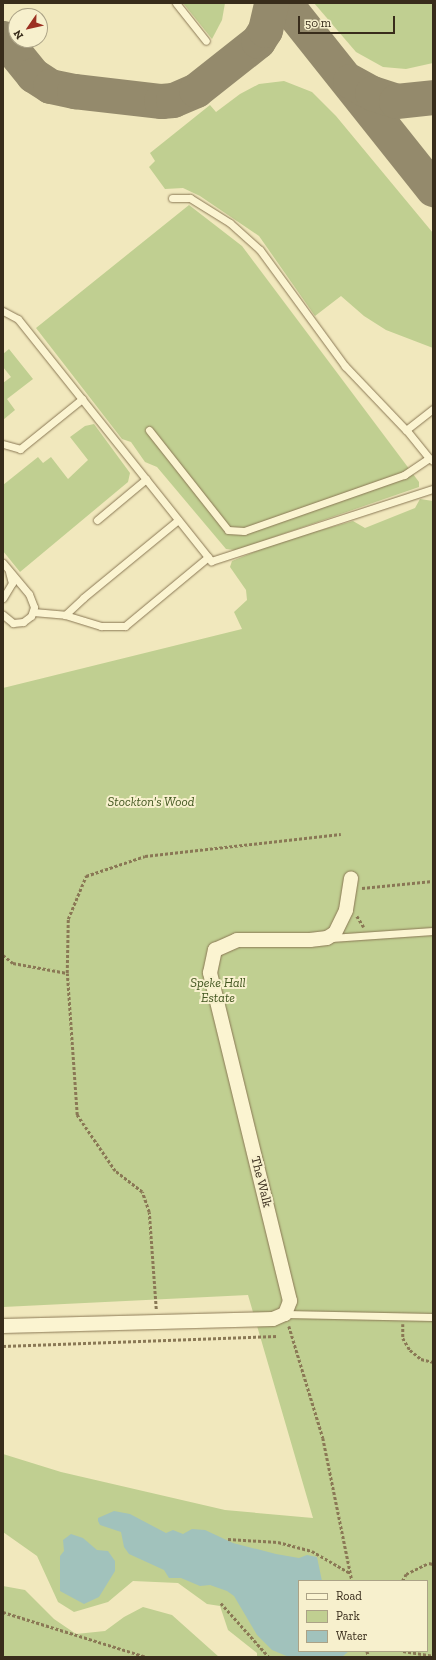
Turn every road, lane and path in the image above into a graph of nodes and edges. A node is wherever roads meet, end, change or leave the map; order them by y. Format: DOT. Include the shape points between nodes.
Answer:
graph roads {
  1 [pos="176,3"];
  2 [pos="206,41"];
  3 [pos="172,198"];
  4 [pos="3,311"];
  5 [pos="82,399"];
  6 [pos="433,409"];
  7 [pos="149,430"];
  8 [pos="406,430"];
  9 [pos="3,444"];
  10 [pos="431,460"];
  11 [pos="146,479"];
  12 [pos="433,490"];
  13 [pos="98,520"];
  14 [pos="178,520"];
  15 [pos="208,557"];
  16 [pos="3,598"];
  17 [pos="33,612"];
  18 [pos="3,615"];
  19 [pos="65,615"];
  20 [pos="341,834"];
  21 [pos="433,882"];
  22 [pos="351,883"];
  23 [pos="433,931"];
  24 [pos="327,938"];
  25 [pos="3,955"];
  26 [pos="67,973"];
  27 [pos="285,1314"];
  28 [pos="403,1316"];
  29 [pos="433,1317"];
  30 [pos="156,1322"];
  31 [pos="3,1326"];
  32 [pos="278,1336"];
  33 [pos="3,1346"];
  34 [pos="433,1362"];
  35 [pos="228,1539"];
  36 [pos="433,1564"];
  37 [pos="350,1573"];
  38 [pos="352,1580"];
  39 [pos="403,1580"];
  40 [pos="221,1603"];
  41 [pos="3,1612"];
  42 [pos="404,1652"];
  43 [pos="433,1656"];
  44 [pos="147,1657"];
  45 [pos="269,1657"];
  1 -- 2 [label="lane"];
  3 -- 8 [label="lane" via="190,198 230,223 260,250 345,366"];
  4 -- 5 [label="lane" via="18,319"];
  5 -- 9 [label="lane" via="20,449"];
  5 -- 11 [label="lane"];
  6 -- 8 [label="lane"];
  7 -- 10 [label="lane" via="228,530 244,532 404,475"];
  8 -- 10 [label="lane"];
  11 -- 13 [label="lane"];
  11 -- 14 [label="lane"];
  12 -- 15 [label="lane" via="211,561"];
  14 -- 15 [label="lane"];
  14 -- 19 [label="lane"];
  15 -- 19 [label="lane" via="126,626 101,626"];
  16 -- 17 [label="lane" via="12,583 3,563 31,592"];
  17 -- 18 [label="lane" via="27,620 18,623 8,620"];
  17 -- 19 [label="lane"];
  20 -- 26 [label="path" via="145,856 86,876 68,919"];
  21 -- 22 [label="path"];
  22 -- 24 [label="street" via="342,923 335,933"];
  23 -- 24 [label="lane"];
  24 -- 27 [label="street, The Walk" via="237,940 216,950 210,973 290,1301"];
  25 -- 26 [label="path" via="12,963"];
  26 -- 30 [label="path" via="77,1115 115,1171 142,1192 149,1212"];
  27 -- 28 [label="lane"];
  27 -- 30 [label="street" via="273,1319"];
  27 -- 37 [label="path" via="323,1438"];
  28 -- 29 [label="lane"];
  28 -- 34 [label="path" via="403,1338 410,1350 420,1359"];
  30 -- 31 [label="street"];
  32 -- 33 [label="path"];
  35 -- 37 [label="path" via="278,1542 312,1551"];
  36 -- 39 [label="path" via="429,1563 406,1574"];
  37 -- 38 [label="path"];
  40 -- 45 [label="path"];
  41 -- 44 [label="path"];
  42 -- 43 [label="path"];
}
